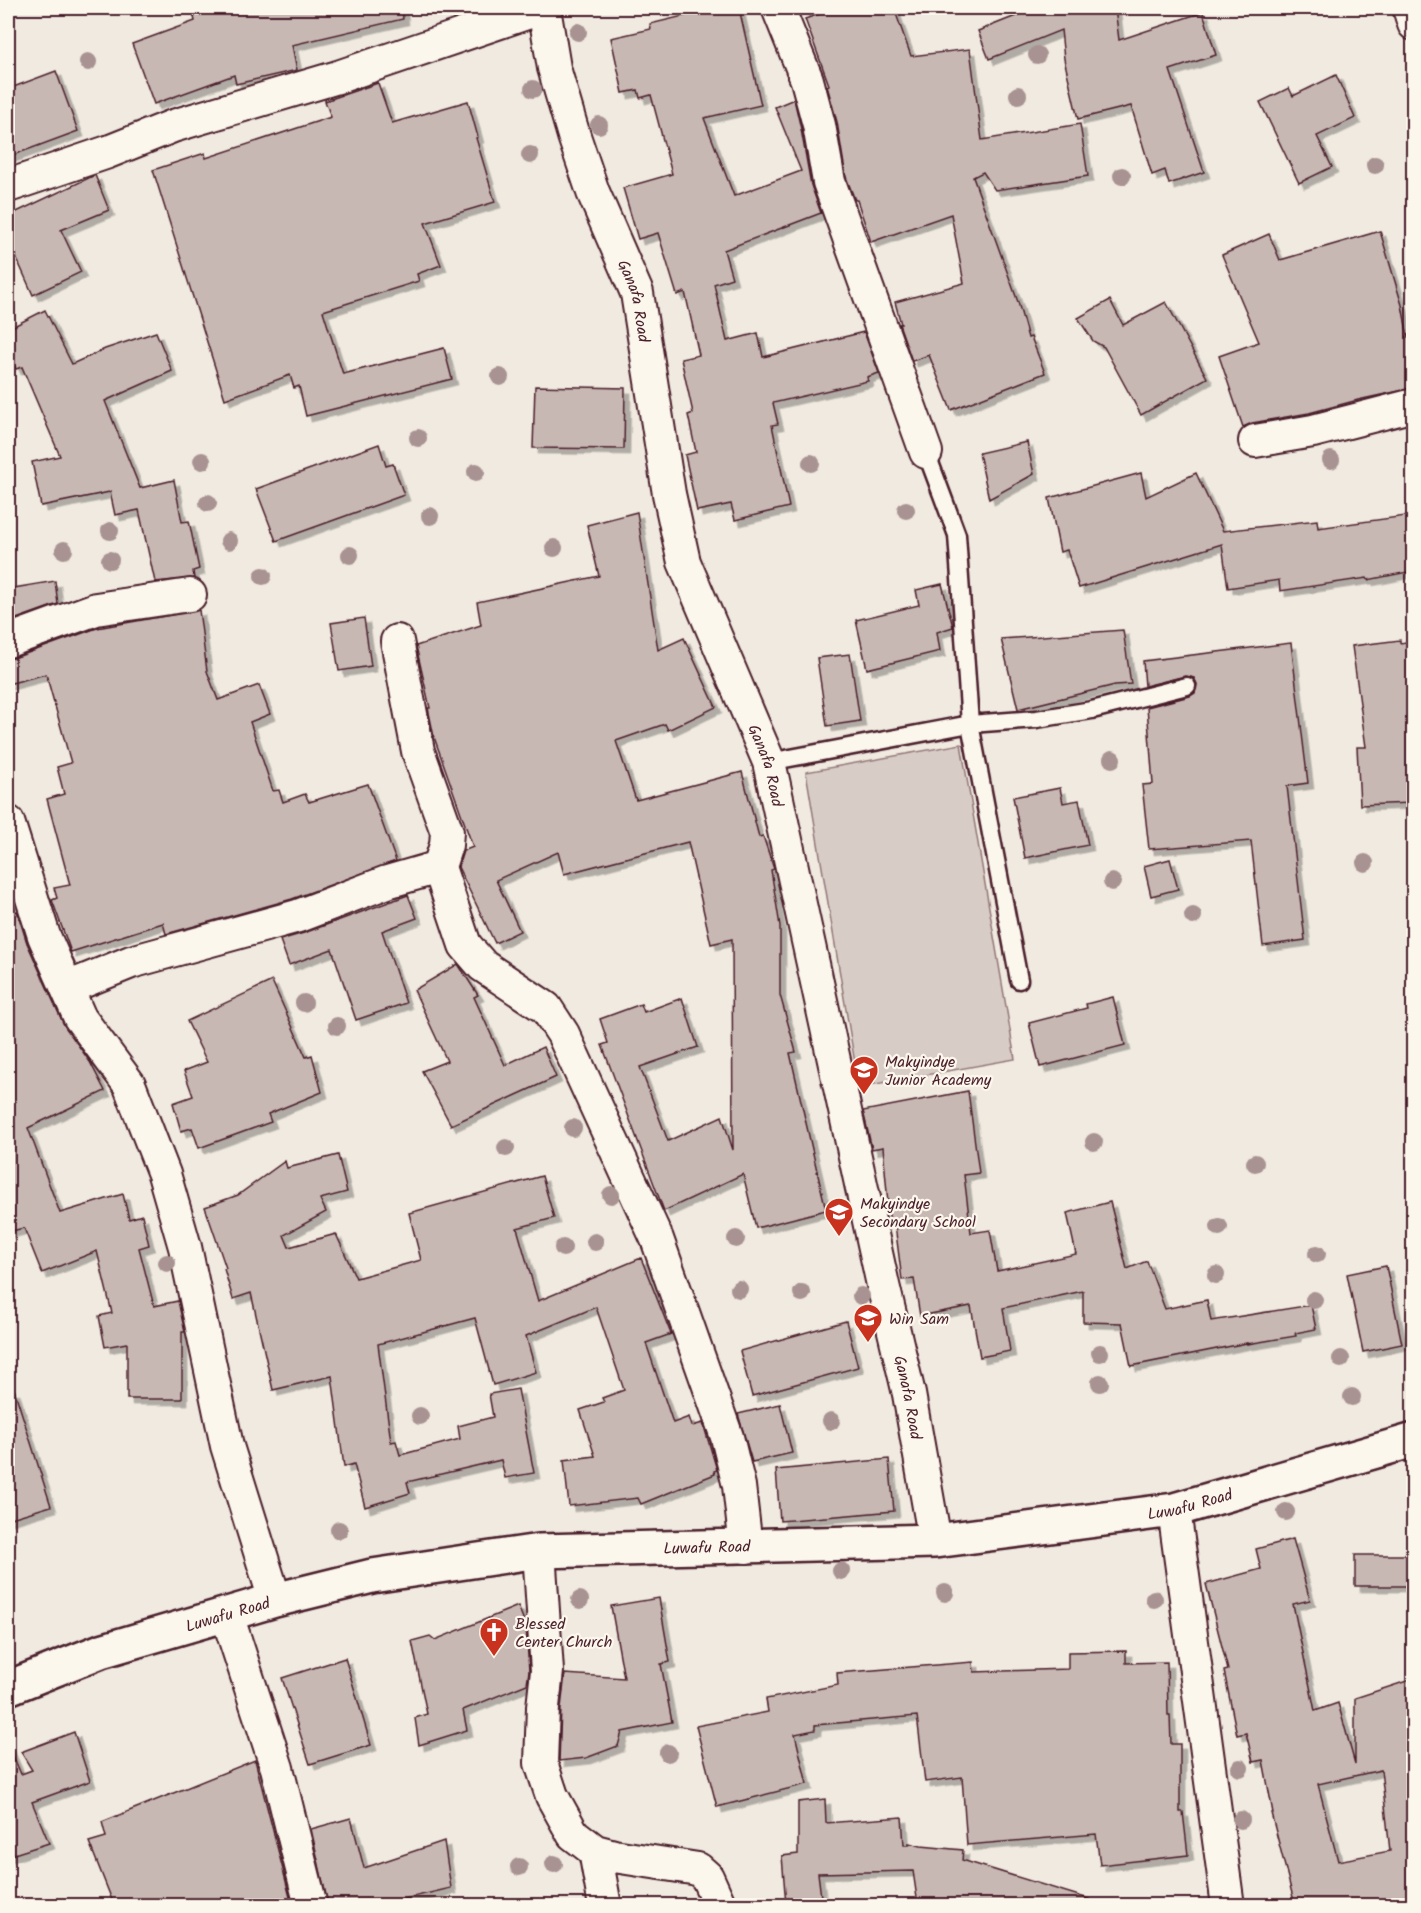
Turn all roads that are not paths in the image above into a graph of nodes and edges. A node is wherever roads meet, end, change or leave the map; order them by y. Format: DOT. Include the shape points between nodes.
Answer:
graph roads {
  1 [pos="542,8"];
  2 [pos="778,8"];
  3 [pos="1409,8"];
  4 [pos="1413,24"];
  5 [pos="8,186"];
  6 [pos="1413,405"];
  7 [pos="1255,441"];
  8 [pos="926,452"];
  9 [pos="190,595"];
  10 [pos="8,641"];
  11 [pos="397,641"];
  12 [pos="1187,686"];
  13 [pos="970,724"];
  14 [pos="769,762"];
  15 [pos="8,822"];
  16 [pos="439,867"];
  17 [pos="1019,980"];
  18 [pos="67,988"];
  19 [pos="1413,1440"];
  20 [pos="1174,1510"];
  21 [pos="935,1541"];
  22 [pos="746,1547"];
  23 [pos="539,1551"];
  24 [pos="275,1600"];
  25 [pos="227,1615"];
  26 [pos="8,1688"];
  27 [pos="595,1851"];
  28 [pos="311,1905"];
  29 [pos="605,1905"];
  30 [pos="720,1905"];
  31 [pos="1228,1905"];
  1 -- 5 [label="street" via="338,77 173,126"];
  1 -- 14 [label="street, Ganafa Road" via="574,136 593,192 638,293 669,494 684,562"];
  2 -- 8 [label="street" via="807,80 829,182"];
  3 -- 4 [label="street"];
  6 -- 7 [label="street" via="1313,431"];
  8 -- 13 [label="lane" via="957,535"];
  9 -- 10 [label="street" via="96,609"];
  11 -- 16 [label="street" via="418,751 447,832"];
  12 -- 13 [label="lane" via="1092,710"];
  13 -- 14 [label="lane"];
  13 -- 17 [label="lane"];
  14 -- 21 [label="street, Ganafa Road" via="909,1394"];
  15 -- 18 [label="street" via="44,936"];
  16 -- 18 [label="street" via="298,916 131,962"];
  16 -- 22 [label="street" via="465,945 483,966 546,1008 563,1034 657,1239 727,1437 739,1486"];
  18 -- 24 [label="street" via="80,1018 129,1084 164,1174 185,1247 227,1446"];
  19 -- 20 [label="street, Luwafu Road"];
  20 -- 21 [label="street, Luwafu Road"];
  20 -- 31 [label="street"];
  21 -- 22 [label="street, Luwafu Road"];
  22 -- 23 [label="street, Luwafu Road"];
  23 -- 24 [label="street, Luwafu Road" via="372,1576"];
  23 -- 27 [label="street" via="547,1671 541,1763 552,1796 573,1834"];
  24 -- 25 [label="street, Luwafu Road"];
  25 -- 26 [label="street, Luwafu Road" via="101,1652"];
  25 -- 28 [label="street" via="277,1768"];
  27 -- 29 [label="street"];
  27 -- 30 [label="street" via="698,1869 707,1877"];
}
